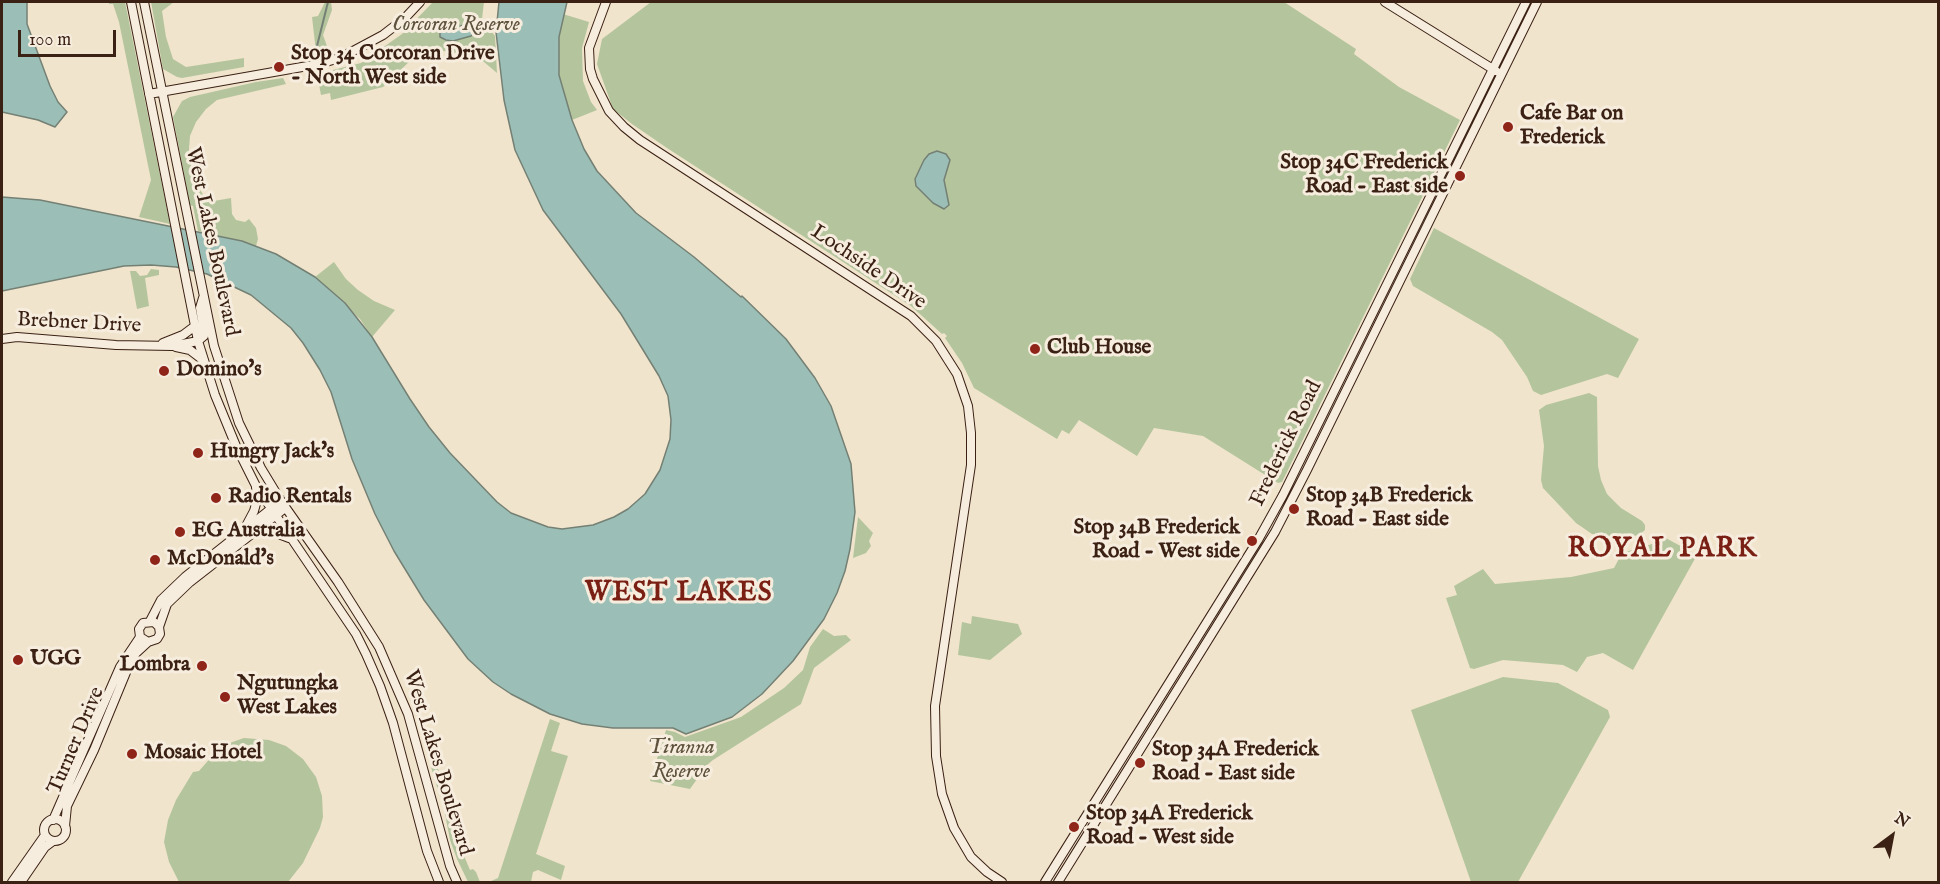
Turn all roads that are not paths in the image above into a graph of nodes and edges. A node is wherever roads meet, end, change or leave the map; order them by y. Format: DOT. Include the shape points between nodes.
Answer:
graph roads {
  1 [pos="131,2"];
  2 [pos="136,2"];
  3 [pos="144,2"];
  4 [pos="420,2"];
  5 [pos="606,2"];
  6 [pos="1385,2"];
  7 [pos="1526,2"];
  8 [pos="1537,2"];
  9 [pos="137,34"];
  10 [pos="1492,68"];
  11 [pos="1502,74"];
  12 [pos="162,93"];
  13 [pos="149,94"];
  14 [pos="203,294"];
  15 [pos="195,326"];
  16 [pos="2,339"];
  17 [pos="198,341"];
  18 [pos="155,345"];
  19 [pos="172,346"];
  20 [pos="204,360"];
  21 [pos="256,486"];
  22 [pos="283,504"];
  23 [pos="272,512"];
  24 [pos="243,530"];
  25 [pos="255,530"];
  26 [pos="290,538"];
  27 [pos="150,621"];
  28 [pos="159,627"];
  29 [pos="140,637"];
  30 [pos="148,642"];
  31 [pos="53,820"];
  32 [pos="65,826"];
  33 [pos="45,836"];
  34 [pos="53,841"];
  35 [pos="12,882"];
  36 [pos="21,882"];
  37 [pos="439,882"];
  38 [pos="457,882"];
  39 [pos="1002,882"];
  40 [pos="1045,882"];
  41 [pos="1058,882"];
  1 -- 9 [label="main road, West Lakes Boulevard"];
  2 -- 9 [label="main road" via="140,22"];
  3 -- 12 [label="main road, West Lakes Boulevard"];
  4 -- 12 [label="main road" via="383,35 340,58"];
  5 -- 39 [label="main road, Lochside Drive" via="589,48 590,69 609,111 624,127 910,316 936,341 957,374 968,406 971,458 935,706 936,756 942,794 954,828 971,856"];
  6 -- 10 [label="main road"];
  7 -- 10 [label="main road, Frederick Road"];
  8 -- 11 [label="main road, Frederick Road"];
  9 -- 13 [label="main road, West Lakes Boulevard"];
  10 -- 11 [label="main road"];
  10 -- 40 [label="main road, Frederick Road" via="1270,519"];
  11 -- 41 [label="main road, Frederick Road" via="1275,532"];
  12 -- 13 [label="main road"];
  12 -- 14 [label="main road, West Lakes Boulevard"];
  13 -- 15 [label="main road, West Lakes Boulevard"];
  14 -- 17 [label="main road" via="200,308 204,336"];
  14 -- 22 [label="main road, West Lakes Boulevard" via="214,346 239,423"];
  15 -- 17 [label="main road, West Lakes Boulevard"];
  15 -- 18 [label="main road, Brebner Drive"];
  16 -- 18 [label="main road, Brebner Drive"];
  17 -- 19 [label="main road, Brebner Drive"];
  17 -- 20 [label="main road, West Lakes Boulevard"];
  18 -- 19 [label="main road, Brebner Drive"];
  19 -- 20 [label="main road" via="190,350"];
  20 -- 21 [label="main road, West Lakes Boulevard" via="214,395"];
  21 -- 23 [label="main road, West Lakes Boulevard"];
  21 -- 24 [label="main road" via="257,501"];
  22 -- 23 [label="main road"];
  22 -- 38 [label="main road, West Lakes Boulevard" via="338,582 394,678"];
  23 -- 24 [label="main road"];
  23 -- 25 [label="main road"];
  23 -- 26 [label="main road, West Lakes Boulevard"];
  24 -- 27 [label="main road" via="161,600"];
  25 -- 26 [label="main road"];
  25 -- 28 [label="main road" via="167,604"];
  26 -- 37 [label="main road, West Lakes Boulevard" via="356,634 380,686"];
  27 -- 28 [label="main road"];
  27 -- 29 [label="main road" via="141,626"];
  28 -- 30 [label="main road" via="159,637"];
  29 -- 30 [label="main road"];
  29 -- 31 [label="main road, Turner Drive" via="120,667"];
  30 -- 32 [label="main road, Turner Drive" via="127,670 68,806"];
  31 -- 32 [label="main road"];
  31 -- 33 [label="main road" via="45,826"];
  32 -- 34 [label="main road" via="63,837"];
  33 -- 34 [label="main road"];
  33 -- 35 [label="main road"];
  34 -- 36 [label="main road"];
}
